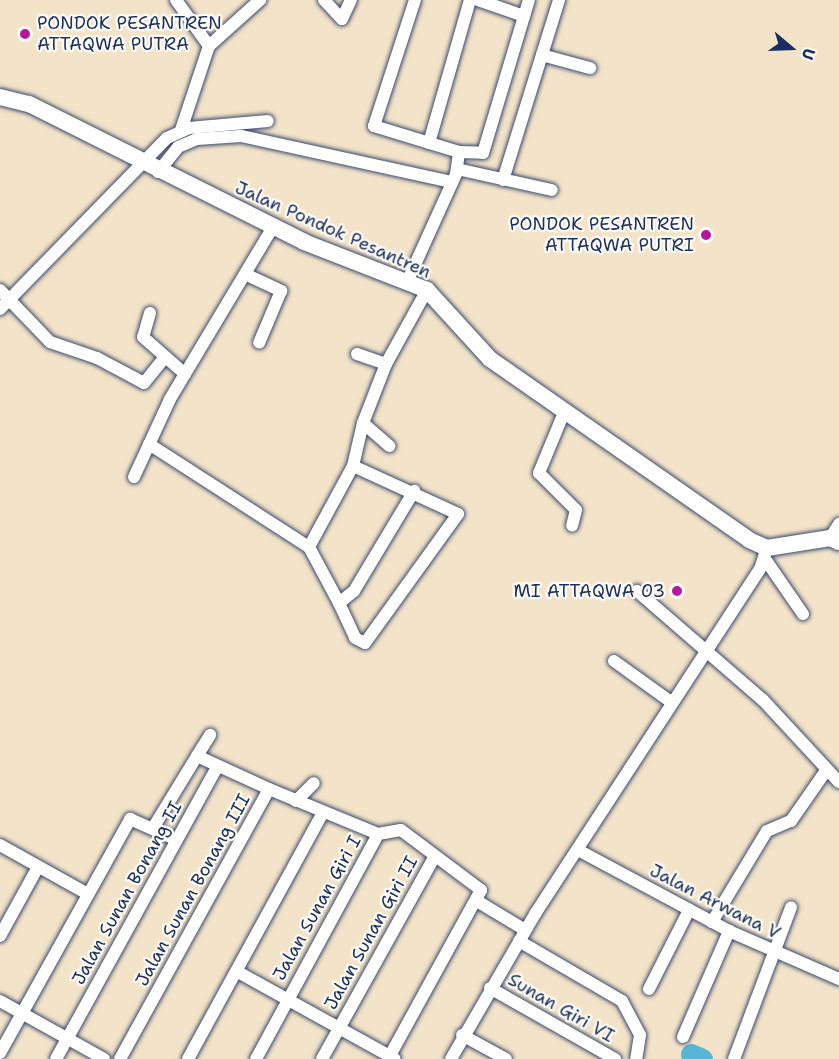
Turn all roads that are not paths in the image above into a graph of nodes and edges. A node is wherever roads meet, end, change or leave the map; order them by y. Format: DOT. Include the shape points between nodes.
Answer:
graph roads {
  1 [pos="176,0"];
  2 [pos="260,0"];
  3 [pos="324,0"];
  4 [pos="351,0"];
  5 [pos="415,0"];
  6 [pos="470,0"];
  7 [pos="478,0"];
  8 [pos="529,0"];
  9 [pos="559,0"];
  10 [pos="524,16"];
  11 [pos="209,46"];
  12 [pos="542,55"];
  13 [pos="590,68"];
  14 [pos="0,97"];
  15 [pos="268,121"];
  16 [pos="181,130"];
  17 [pos="429,143"];
  18 [pos="459,152"];
  19 [pos="151,168"];
  20 [pos="455,176"];
  21 [pos="503,180"];
  22 [pos="552,190"];
  23 [pos="273,227"];
  24 [pos="246,275"];
  25 [pos="408,280"];
  26 [pos="0,290"];
  27 [pos="427,290"];
  28 [pos="11,300"];
  29 [pos="0,309"];
  30 [pos="150,314"];
  31 [pos="259,343"];
  32 [pos="357,354"];
  33 [pos="165,357"];
  34 [pos="386,364"];
  35 [pos="185,374"];
  36 [pos="563,415"];
  37 [pos="363,423"];
  38 [pos="149,444"];
  39 [pos="389,446"];
  40 [pos="353,466"];
  41 [pos="134,477"];
  42 [pos="414,490"];
  43 [pos="572,526"];
  44 [pos="836,535"];
  45 [pos="309,547"];
  46 [pos="766,554"];
  47 [pos="637,591"];
  48 [pos="339,603"];
  49 [pos="803,614"];
  50 [pos="704,650"];
  51 [pos="614,661"];
  52 [pos="671,702"];
  53 [pos="210,735"];
  54 [pos="197,756"];
  55 [pos="218,766"];
  56 [pos="825,772"];
  57 [pos="839,782"];
  58 [pos="314,783"];
  59 [pos="269,789"];
  60 [pos="296,801"];
  61 [pos="322,812"];
  62 [pos="153,828"];
  63 [pos="378,834"];
  64 [pos="177,840"];
  65 [pos="0,845"];
  66 [pos="578,850"];
  67 [pos="435,856"];
  68 [pos="38,867"];
  69 [pos="86,893"];
  70 [pos="477,901"];
  71 [pos="791,907"];
  72 [pos="689,910"];
  73 [pos="712,922"];
  74 [pos="729,931"];
  75 [pos="523,934"];
  76 [pos="0,936"];
  77 [pos="774,952"];
  78 [pos="238,972"];
  79 [pos="839,979"];
  80 [pos="490,988"];
  81 [pos="649,990"];
  82 [pos="288,999"];
  83 [pos="0,1001"];
  84 [pos="22,1013"];
  85 [pos="339,1028"];
  86 [pos="462,1035"];
  87 [pos="683,1037"];
  88 [pos="67,1038"];
  89 [pos="0,1053"];
  90 [pos="391,1058"];
  91 [pos="56,1059"];
  92 [pos="104,1059"];
  93 [pos="120,1059"];
  94 [pos="188,1059"];
  95 [pos="256,1059"];
  96 [pos="322,1059"];
  97 [pos="451,1059"];
  98 [pos="506,1059"];
  99 [pos="615,1059"];
  100 [pos="636,1059"];
  101 [pos="734,1059"];
  1 -- 11 [label="street"];
  2 -- 11 [label="street"];
  3 -- 4 [label="street" via="342,20"];
  5 -- 17 [label="street" via="374,126"];
  6 -- 17 [label="street"];
  7 -- 10 [label="street"];
  8 -- 10 [label="street"];
  9 -- 12 [label="street"];
  10 -- 18 [label="street" via="483,153"];
  11 -- 16 [label="street"];
  12 -- 13 [label="street"];
  12 -- 21 [label="street"];
  14 -- 19 [label="street, Jalan Pondok Pesantren" via="29,104"];
  15 -- 16 [label="street"];
  16 -- 19 [label="street" via="154,149"];
  17 -- 18 [label="street"];
  18 -- 20 [label="street"];
  19 -- 20 [label="street" via="178,147 197,139 241,136"];
  19 -- 23 [label="street, Jalan Pondok Pesantren"];
  19 -- 28 [label="street"];
  20 -- 21 [label="street"];
  20 -- 25 [label="street"];
  21 -- 22 [label="street"];
  23 -- 24 [label="street"];
  23 -- 25 [label="street, Jalan Pondok Pesantren"];
  24 -- 31 [label="street" via="281,291"];
  24 -- 35 [label="street"];
  25 -- 27 [label="street, Jalan Pondok Pesantren"];
  26 -- 28 [label="street"];
  27 -- 34 [label="street"];
  27 -- 36 [label="street, Jalan Pondok Pesantren" via="490,359"];
  28 -- 29 [label="street"];
  28 -- 33 [label="street" via="50,342 97,358 144,384"];
  30 -- 33 [label="street" via="143,337"];
  32 -- 34 [label="street"];
  33 -- 35 [label="street"];
  34 -- 37 [label="street"];
  35 -- 38 [label="street"];
  36 -- 43 [label="street" via="539,473 576,510"];
  36 -- 46 [label="street, Jalan Pondok Pesantren"];
  37 -- 39 [label="street"];
  37 -- 40 [label="street"];
  38 -- 41 [label="street"];
  38 -- 45 [label="street"];
  40 -- 42 [label="street"];
  40 -- 45 [label="street"];
  42 -- 48 [label="street" via="354,591"];
  42 -- 48 [label="street" via="458,514 364,644 358,644"];
  44 -- 46 [label="street"];
  45 -- 48 [label="street"];
  46 -- 49 [label="street"];
  46 -- 50 [label="street"];
  47 -- 50 [label="street"];
  50 -- 52 [label="street"];
  50 -- 56 [label="street" via="763,700"];
  51 -- 52 [label="street"];
  52 -- 66 [label="street"];
  53 -- 54 [label="street"];
  54 -- 55 [label="street"];
  54 -- 62 [label="street"];
  55 -- 59 [label="street"];
  55 -- 64 [label="street, Jalan Sunan Bonang II"];
  56 -- 57 [label="street"];
  56 -- 73 [label="street" via="791,821 767,831"];
  58 -- 60 [label="street"];
  59 -- 60 [label="street, Jalan Sunan Bonang III"];
  59 -- 93 [label="street, Jalan Sunan Bonang III"];
  60 -- 61 [label="street, Jalan Sunan Bonang III"];
  61 -- 63 [label="street, Jalan Sunan Bonang III"];
  61 -- 78 [label="street"];
  62 -- 64 [label="street"];
  62 -- 69 [label="street" via="131,818"];
  63 -- 67 [label="street" via="401,830"];
  63 -- 82 [label="street, Jalan Sunan Giri I"];
  64 -- 88 [label="street, Jalan Sunan Bonang II"];
  65 -- 68 [label="street"];
  66 -- 72 [label="street, Jalan Arwana V"];
  66 -- 75 [label="street"];
  67 -- 70 [label="street" via="480,889"];
  67 -- 85 [label="street, Jalan Sunan Giri II"];
  68 -- 69 [label="street"];
  68 -- 76 [label="street"];
  69 -- 84 [label="street"];
  70 -- 75 [label="street"];
  70 -- 90 [label="street"];
  71 -- 77 [label="street"];
  72 -- 73 [label="street, Jalan Arwana V"];
  72 -- 81 [label="street"];
  73 -- 74 [label="street, Jalan Arwana V"];
  74 -- 77 [label="street, Jalan Arwana V"];
  74 -- 87 [label="street"];
  75 -- 80 [label="street"];
  75 -- 100 [label="street" via="622,1001 640,1035"];
  77 -- 79 [label="street, Jalan Arwana V"];
  77 -- 101 [label="street"];
  78 -- 82 [label="street"];
  78 -- 94 [label="street"];
  80 -- 86 [label="street"];
  80 -- 99 [label="street, Sunan Giri VI"];
  82 -- 85 [label="street"];
  82 -- 95 [label="street, Jalan Sunan Giri I"];
  83 -- 84 [label="street"];
  84 -- 88 [label="street"];
  84 -- 89 [label="street"];
  85 -- 90 [label="street"];
  85 -- 96 [label="street, Jalan Sunan Giri II"];
  86 -- 97 [label="street"];
  86 -- 98 [label="street"];
  88 -- 91 [label="street, Jalan Sunan Bonang II"];
  88 -- 92 [label="street"];
}
